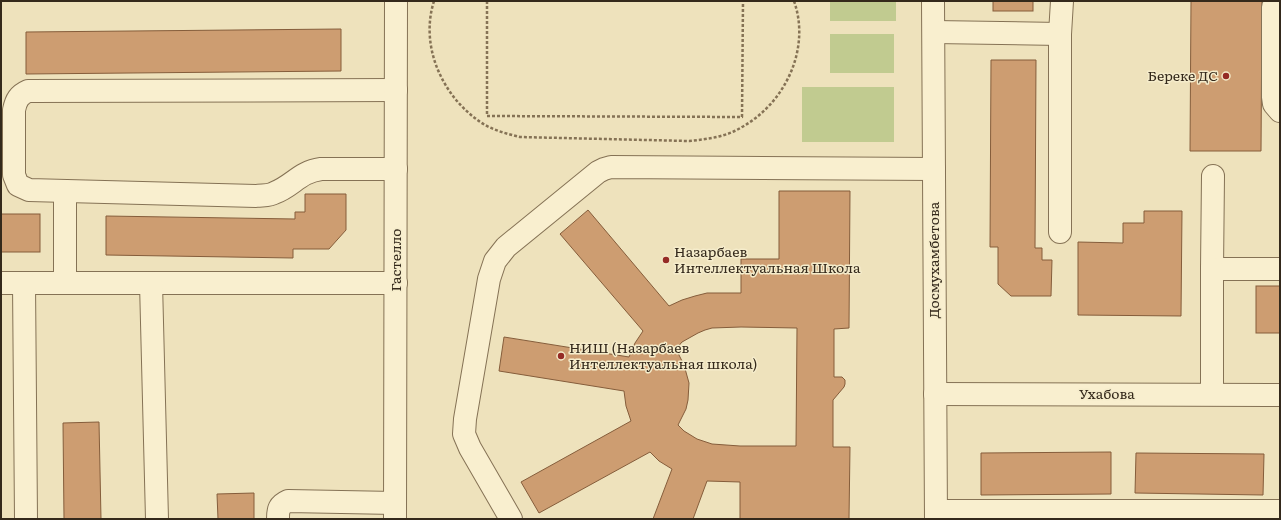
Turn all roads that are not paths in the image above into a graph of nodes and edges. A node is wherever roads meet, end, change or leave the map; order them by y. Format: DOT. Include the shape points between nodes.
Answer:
graph roads {
  1 [pos="396,1"];
  2 [pos="934,1"];
  3 [pos="1062,1"];
  4 [pos="1273,7"];
  5 [pos="934,32"];
  6 [pos="1060,34"];
  7 [pos="396,90"];
  8 [pos="1280,111"];
  9 [pos="934,169"];
  10 [pos="396,170"];
  11 [pos="1213,176"];
  12 [pos="65,191"];
  13 [pos="1060,232"];
  14 [pos="1212,269"];
  15 [pos="1280,269"];
  16 [pos="1,283"];
  17 [pos="24,283"];
  18 [pos="65,283"];
  19 [pos="151,283"];
  20 [pos="396,284"];
  21 [pos="934,394"];
  22 [pos="1212,394"];
  23 [pos="1280,395"];
  24 [pos="395,511"];
  25 [pos="1280,511"];
  26 [pos="936,515"];
  27 [pos="26,519"];
  28 [pos="157,519"];
  29 [pos="278,519"];
  30 [pos="511,519"];
  1 -- 7 [label="street, Гастелло"];
  2 -- 5 [label="street, Досмухамбетова"];
  3 -- 6 [label="street"];
  4 -- 8 [label="street" via="1273,97 1274,104"];
  5 -- 6 [label="street"];
  5 -- 9 [label="street, Досмухамбетова"];
  6 -- 13 [label="street"];
  7 -- 10 [label="street, Гастелло"];
  7 -- 12 [label="street" via="28,91 20,95 14,110 15,181 29,190"];
  9 -- 21 [label="street, Досмухамбетова"];
  9 -- 30 [label="street" via="611,167 598,172 512,242 495,261 488,279 464,434"];
  10 -- 12 [label="street" via="313,170 273,194 265,195"];
  10 -- 20 [label="street, Гастелло"];
  11 -- 14 [label="street"];
  12 -- 18 [label="street"];
  14 -- 15 [label="street"];
  14 -- 22 [label="street"];
  16 -- 17 [label="street"];
  17 -- 18 [label="street"];
  17 -- 27 [label="street"];
  18 -- 19 [label="street"];
  19 -- 20 [label="street"];
  19 -- 28 [label="street"];
  20 -- 24 [label="street, Гастелло"];
  21 -- 22 [label="street, Ухабова"];
  21 -- 26 [label="street, Досмухамбетова"];
  22 -- 23 [label="street, Ухабова"];
  24 -- 29 [label="street" via="288,501 278,509"];
  25 -- 26 [label="street"];
}
